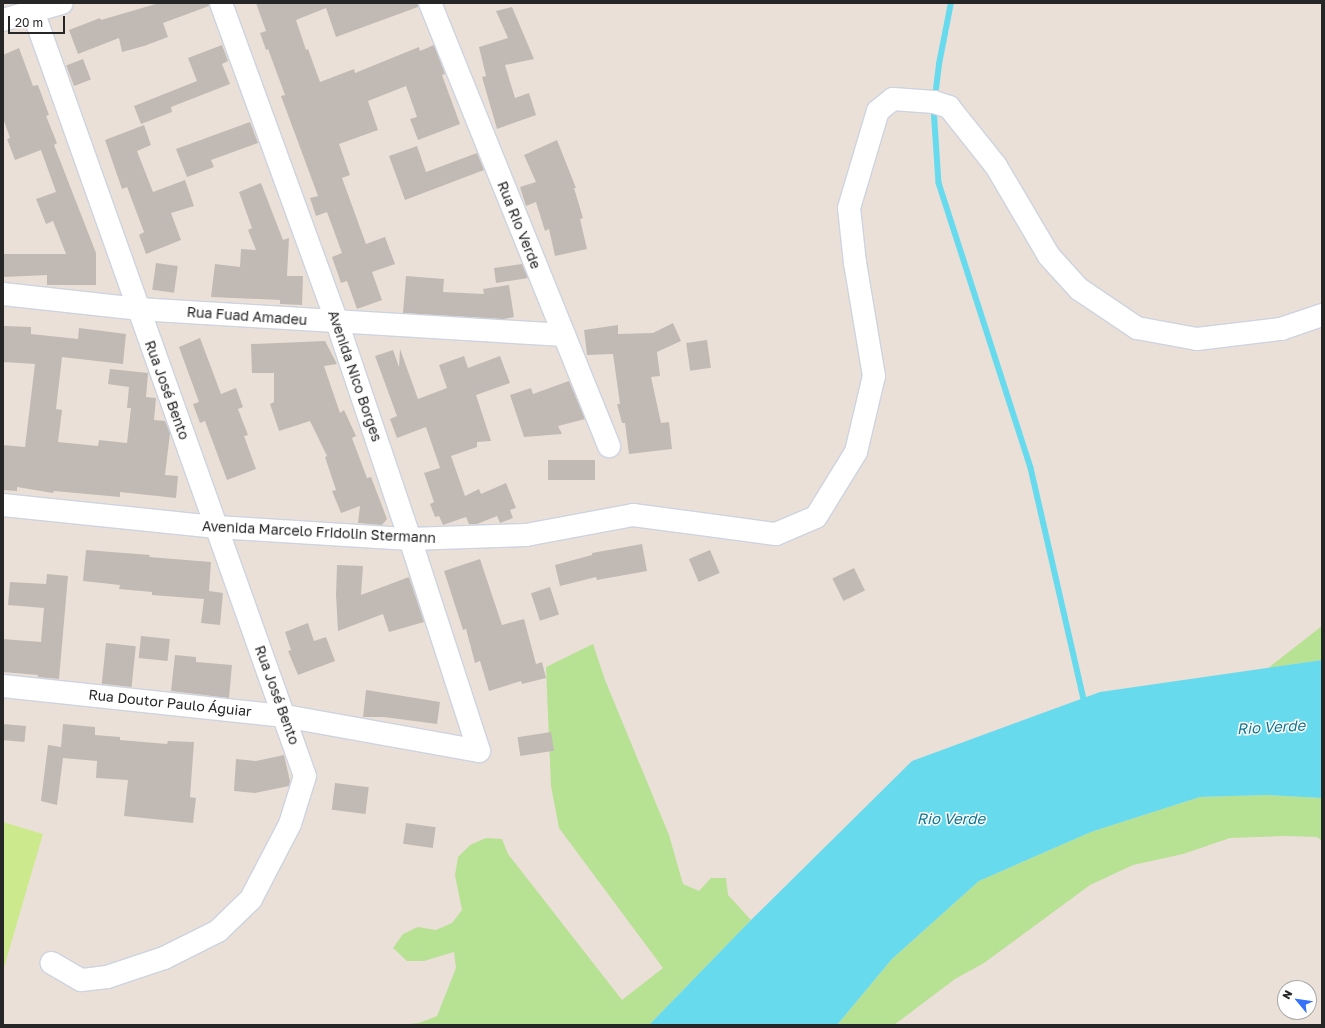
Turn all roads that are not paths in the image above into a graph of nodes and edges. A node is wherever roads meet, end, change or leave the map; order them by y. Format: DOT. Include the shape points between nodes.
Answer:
graph roads {
  1 [pos="62,3"];
  2 [pos="221,3"];
  3 [pos="430,3"];
  4 [pos="32,7"];
  5 [pos="3,20"];
  6 [pos="3,294"];
  7 [pos="138,309"];
  8 [pos="1322,315"];
  9 [pos="336,322"];
  10 [pos="564,334"];
  11 [pos="609,446"];
  12 [pos="3,505"];
  13 [pos="217,527"];
  14 [pos="410,539"];
  15 [pos="3,686"];
  16 [pos="285,716"];
  17 [pos="478,751"];
  18 [pos="51,963"];
  1 -- 4 [label="street"];
  2 -- 9 [label="street, Avenida Nico Borges"];
  3 -- 10 [label="street, Rua Rio Verde"];
  4 -- 5 [label="street"];
  4 -- 7 [label="street, Rua José Bento"];
  6 -- 7 [label="street, Rua Fuad Amadeu"];
  7 -- 9 [label="street, Rua Fuad Amadeu"];
  7 -- 13 [label="street, Rua José Bento"];
  8 -- 14 [label="street, Avenida Marcelo Fridolin Stermann" via="1281,329 1197,339 1137,328 1079,289 1050,256 996,166 949,107 934,102 893,99 878,111 849,208 855,263 874,376 856,452 816,517 776,534 633,515 526,535"];
  9 -- 10 [label="street, Rua Fuad Amadeu"];
  9 -- 14 [label="street, Avenida Nico Borges"];
  10 -- 11 [label="street, Rua Rio Verde"];
  12 -- 13 [label="street, Avenida Marcelo Fridolin Stermann"];
  13 -- 14 [label="street, Avenida Marcelo Fridolin Stermann"];
  13 -- 16 [label="street, Rua José Bento"];
  14 -- 17 [label="street, Avenida Nico Borges"];
  15 -- 16 [label="street, Rua Doutor Paulo Águiar"];
  16 -- 17 [label="street, Rua Doutor Paulo Águiar"];
  16 -- 18 [label="street, Rua José Bento" via="305,776 290,824 251,899 218,931 164,958 106,977 81,980"];
}
